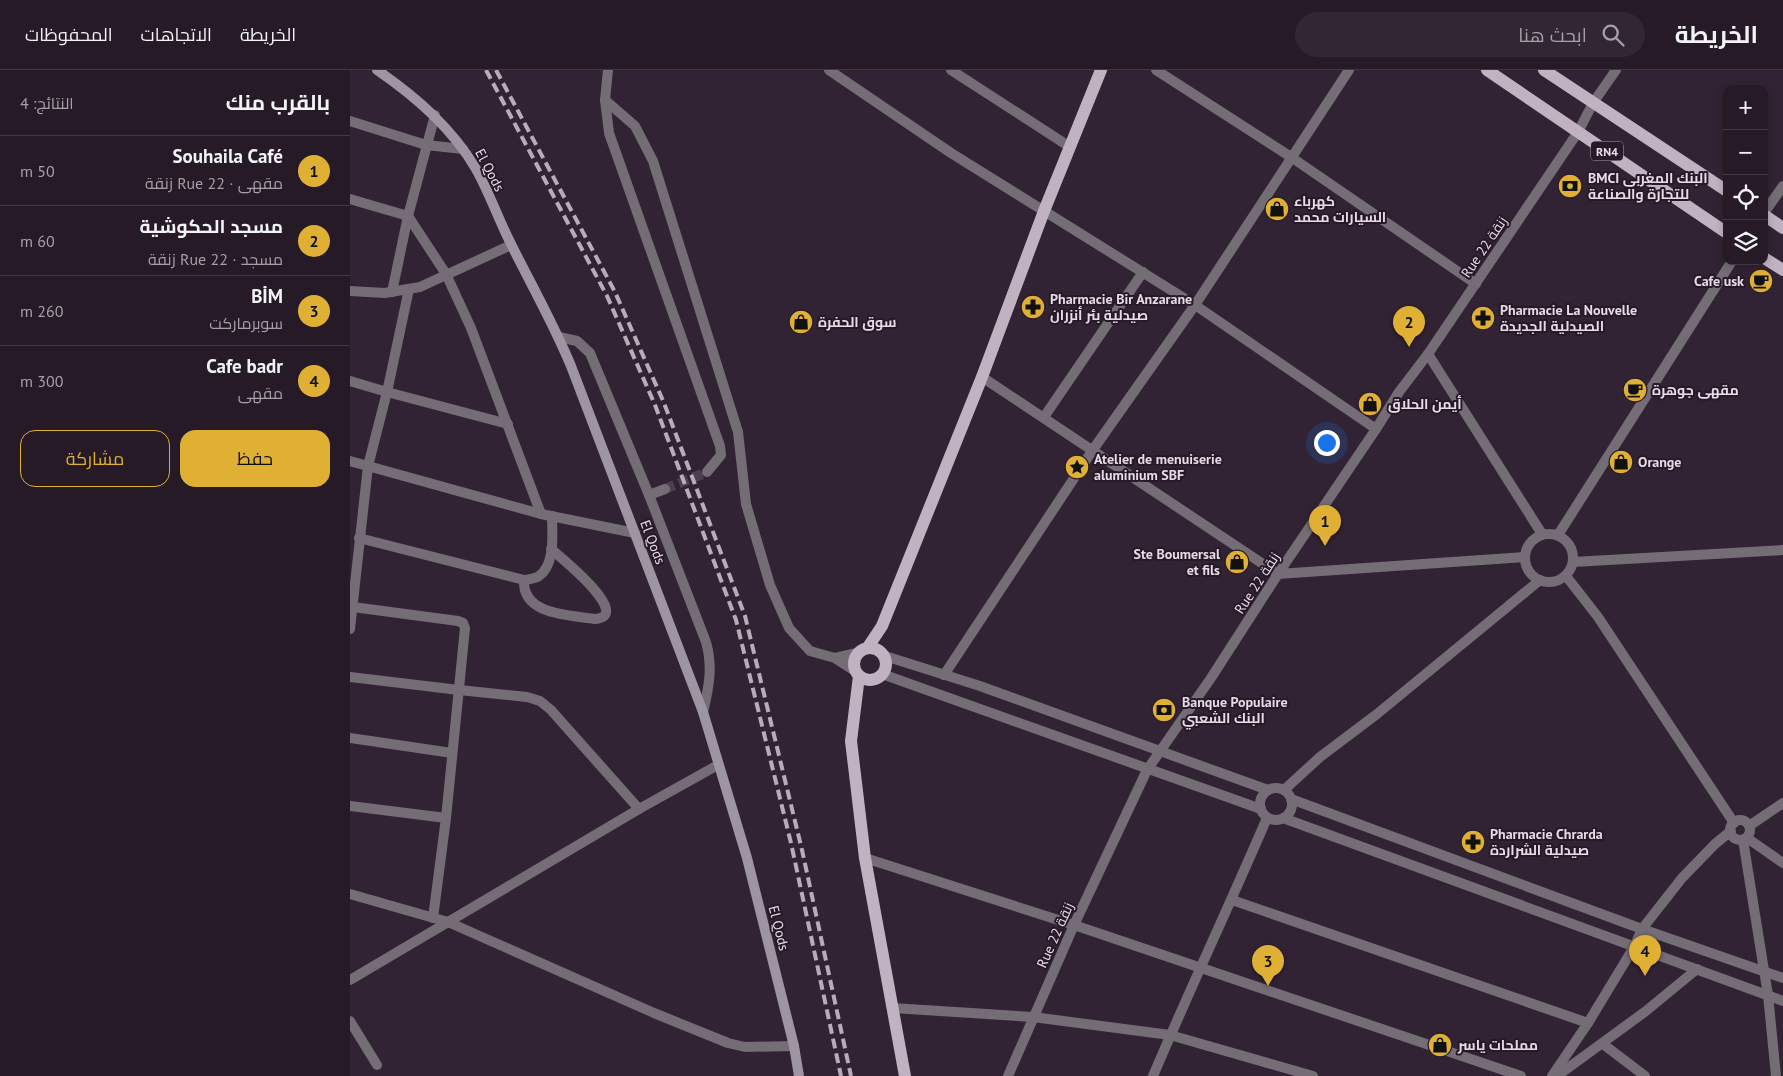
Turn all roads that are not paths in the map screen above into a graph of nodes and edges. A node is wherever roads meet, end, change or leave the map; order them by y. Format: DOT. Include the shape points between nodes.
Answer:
graph roads {
  1 [pos="377,70"];
  2 [pos="608,70"];
  3 [pos="828,70"];
  4 [pos="951,70"];
  5 [pos="1101,70"];
  6 [pos="1156,70"];
  7 [pos="1349,70"];
  8 [pos="1487,70"];
  9 [pos="1544,70"];
  10 [pos="1616,70"];
  11 [pos="605,100"];
  12 [pos="1594,103"];
  13 [pos="435,115"];
  14 [pos="350,121"];
  15 [pos="1578,132"];
  16 [pos="426,145"];
  17 [pos="1070,147"];
  18 [pos="463,149"];
  19 [pos="1292,157"];
  20 [pos="1783,186"];
  21 [pos="1723,188"];
  22 [pos="350,198"];
  23 [pos="1768,208"];
  24 [pos="1044,211"];
  25 [pos="408,216"];
  26 [pos="1768,217"];
  27 [pos="1783,228"];
  28 [pos="1723,229"];
  29 [pos="511,245"];
  30 [pos="1768,261"];
  31 [pos="1729,265"];
  32 [pos="1783,270"];
  33 [pos="1142,272"];
  34 [pos="446,274"];
  35 [pos="1476,284"];
  36 [pos="409,289"];
  37 [pos="350,291"];
  38 [pos="392,292"];
  39 [pos="1195,305"];
  40 [pos="559,337"];
  41 [pos="1428,354"];
  42 [pos="982,377"];
  43 [pos="350,381"];
  44 [pos="388,392"];
  45 [pos="1044,417"];
  46 [pos="508,424"];
  47 [pos="1376,429"];
  48 [pos="1092,451"];
  49 [pos="350,461"];
  50 [pos="368,466"];
  51 [pos="707,472"];
  52 [pos="665,489"];
  53 [pos="649,495"];
  54 [pos="541,514"];
  55 [pos="552,516"];
  56 [pos="350,520"];
  57 [pos="361,523"];
  58 [pos="635,533"];
  59 [pos="1542,534"];
  60 [pos="1558,535"];
  61 [pos="360,538"];
  62 [pos="551,550"];
  63 [pos="1783,550"];
  64 [pos="1525,557"];
  65 [pos="1573,562"];
  66 [pos="353,570"];
  67 [pos="1278,574"];
  68 [pos="1566,576"];
  69 [pos="524,580"];
  70 [pos="1540,580"];
  71 [pos="352,614"];
  72 [pos="350,629"];
  73 [pos="873,652"];
  74 [pos="835,658"];
  75 [pos="944,675"];
  76 [pos="867,676"];
  77 [pos="350,677"];
  78 [pos="459,690"];
  79 [pos="703,712"];
  80 [pos="350,738"];
  81 [pos="1160,752"];
  82 [pos="452,754"];
  83 [pos="718,765"];
  84 [pos="1147,770"];
  85 [pos="1268,790"];
  86 [pos="1284,790"];
  87 [pos="1291,799"];
  88 [pos="1783,803"];
  89 [pos="350,806"];
  90 [pos="639,809"];
  91 [pos="1264,814"];
  92 [pos="446,818"];
  93 [pos="1283,818"];
  94 [pos="1749,826"];
  95 [pos="1732,827"];
  96 [pos="1745,839"];
  97 [pos="866,858"];
  98 [pos="1783,863"];
  99 [pos="350,894"];
  100 [pos="1232,900"];
  101 [pos="433,918"];
  102 [pos="448,922"];
  103 [pos="1074,925"];
  104 [pos="1642,929"];
  105 [pos="1634,947"];
  106 [pos="1200,968"];
  107 [pos="1697,969"];
  108 [pos="1763,971"];
  109 [pos="1783,978"];
  110 [pos="350,980"];
  111 [pos="1768,995"];
  112 [pos="1783,1001"];
  113 [pos="893,1008"];
  114 [pos="1033,1018"];
  115 [pos="350,1021"];
  116 [pos="1588,1023"];
  117 [pos="1170,1036"];
  118 [pos="1603,1044"];
  119 [pos="794,1046"];
  120 [pos="377,1065"];
  121 [pos="799,1076"];
  122 [pos="904,1076"];
  123 [pos="1008,1076"];
  124 [pos="1153,1076"];
  125 [pos="1313,1076"];
  126 [pos="1521,1076"];
  127 [pos="1552,1076"];
  128 [pos="1558,1076"];
  129 [pos="1644,1076"];
  130 [pos="1776,1076"];
  1 -- 13 [label="street, El Qods"];
  2 -- 11 [label="street"];
  3 -- 24 [label="street"];
  4 -- 17 [label="street"];
  5 -- 17 [label="main road"];
  6 -- 19 [label="street"];
  7 -- 19 [label="street"];
  8 -- 15 [label="main road, RN4"];
  9 -- 12 [label="main road, RN4"];
  10 -- 12 [label="street, Rue 22 زنقة"];
  11 -- 51 [label="street" via="610,133 720,446 721,455"];
  11 -- 74 [label="street" via="635,126 653,161 738,432 746,504 770,586 790,628 810,651"];
  12 -- 15 [label="street, Rue 22 زنقة"];
  12 -- 21 [label="main road, RN4"];
  13 -- 16 [label="street"];
  13 -- 18 [label="street, El Qods"];
  14 -- 16 [label="street"];
  15 -- 28 [label="main road, RN4"];
  15 -- 35 [label="street, Rue 22 زنقة"];
  16 -- 18 [label="street"];
  16 -- 25 [label="street"];
  17 -- 24 [label="main road"];
  18 -- 29 [label="street, El Qods" via="477,171"];
  19 -- 35 [label="street"];
  19 -- 39 [label="street"];
  20 -- 23 [label="street"];
  22 -- 25 [label="street"];
  24 -- 33 [label="street"];
  24 -- 42 [label="main road"];
  25 -- 34 [label="street"];
  25 -- 38 [label="street"];
  26 -- 27 [label="main road"];
  29 -- 34 [label="street"];
  29 -- 40 [label="street, El Qods"];
  30 -- 32 [label="main road"];
  31 -- 60 [label="street"];
  33 -- 39 [label="street"];
  33 -- 45 [label="street"];
  34 -- 36 [label="street"];
  34 -- 46 [label="street"];
  35 -- 41 [label="street, Rue 22 زنقة"];
  36 -- 38 [label="street"];
  36 -- 44 [label="street"];
  37 -- 38 [label="street"];
  39 -- 47 [label="street"];
  39 -- 48 [label="street"];
  40 -- 53 [label="street" via="577,341 590,353"];
  40 -- 58 [label="street, El Qods"];
  41 -- 47 [label="street, Rue 22 زنقة"];
  41 -- 59 [label="street"];
  42 -- 45 [label="street"];
  42 -- 73 [label="main road"];
  43 -- 44 [label="street"];
  44 -- 46 [label="street"];
  44 -- 50 [label="street"];
  45 -- 48 [label="street"];
  46 -- 54 [label="street"];
  47 -- 67 [label="street, Rue 22 زنقة"];
  48 -- 67 [label="street"];
  48 -- 75 [label="street"];
  49 -- 50 [label="street"];
  50 -- 54 [label="street"];
  50 -- 57 [label="street"];
  52 -- 53 [label="street"];
  53 -- 79 [label="street" via="709,651 711,672"];
  54 -- 55 [label="street"];
  55 -- 58 [label="street"];
  55 -- 62 [label="street"];
  56 -- 57 [label="street"];
  57 -- 61 [label="street"];
  58 -- 79 [label="street, El Qods"];
  59 -- 60 [label="street"];
  59 -- 64 [label="street" via="1530,543"];
  60 -- 65 [label="street" via="1571,546"];
  61 -- 66 [label="street"];
  61 -- 69 [label="street"];
  62 -- 69 [label="street" via="547,566 539,576"];
  62 -- 69 [label="street" via="590,584 604,602 605,614 594,619 537,607 526,596"];
  63 -- 65 [label="street"];
  64 -- 67 [label="street"];
  64 -- 70 [label="street" via="1529,571"];
  65 -- 68 [label="street"];
  66 -- 71 [label="street"];
  67 -- 81 [label="street, Rue 22 زنقة"];
  68 -- 70 [label="street" via="1553,582"];
  68 -- 95 [label="street" via="1598,617"];
  70 -- 86 [label="street" via="1320,757"];
  71 -- 72 [label="street"];
  71 -- 78 [label="street" via="464,623"];
  73 -- 74 [label="street"];
  73 -- 75 [label="street"];
  73 -- 76 [label="main road" via="854,658"];
  73 -- 76 [label="main road" via="886,662 886,669"];
  74 -- 76 [label="street"];
  75 -- 81 [label="street"];
  76 -- 84 [label="street"];
  76 -- 97 [label="main road" via="855,710 851,741"];
  77 -- 78 [label="street"];
  78 -- 82 [label="street"];
  78 -- 90 [label="street" via="540,701"];
  79 -- 83 [label="street, El Qods"];
  80 -- 82 [label="street"];
  81 -- 84 [label="street, Rue 22 زنقة"];
  81 -- 85 [label="street"];
  82 -- 92 [label="street"];
  83 -- 90 [label="street"];
  83 -- 119 [label="street, El Qods" via="747,858"];
  84 -- 91 [label="street"];
  84 -- 103 [label="street, Rue 22 زنقة"];
  85 -- 86 [label="street"];
  85 -- 91 [label="street" via="1261,798"];
  86 -- 87 [label="street"];
  87 -- 93 [label="street" via="1290,810"];
  87 -- 104 [label="street"];
  88 -- 94 [label="street"];
  89 -- 92 [label="street"];
  90 -- 102 [label="street"];
  91 -- 93 [label="street" via="1278,820"];
  91 -- 100 [label="street"];
  92 -- 101 [label="street"];
  93 -- 105 [label="street"];
  94 -- 95 [label="street" via="1742,820"];
  94 -- 96 [label="street"];
  95 -- 96 [label="street" via="1734,838"];
  95 -- 104 [label="street" via="1682,878"];
  96 -- 98 [label="street"];
  96 -- 108 [label="street"];
  97 -- 103 [label="street"];
  97 -- 113 [label="main road"];
  99 -- 101 [label="street"];
  100 -- 106 [label="street"];
  100 -- 116 [label="street"];
  101 -- 102 [label="street"];
  102 -- 110 [label="street"];
  102 -- 119 [label="street" via="728,1043 745,1047"];
  103 -- 106 [label="street"];
  103 -- 114 [label="street, Rue 22 زنقة"];
  104 -- 105 [label="street"];
  104 -- 108 [label="street"];
  105 -- 107 [label="street"];
  105 -- 116 [label="street"];
  106 -- 117 [label="street"];
  106 -- 126 [label="street"];
  107 -- 111 [label="street"];
  107 -- 118 [label="street"];
  108 -- 109 [label="street"];
  108 -- 111 [label="street"];
  111 -- 112 [label="street"];
  111 -- 130 [label="street"];
  113 -- 114 [label="street"];
  113 -- 122 [label="main road"];
  114 -- 117 [label="street"];
  114 -- 123 [label="street, Rue 22 زنقة"];
  115 -- 120 [label="street"];
  116 -- 127 [label="street"];
  117 -- 124 [label="street"];
  117 -- 125 [label="street"];
  118 -- 128 [label="street"];
  118 -- 129 [label="street"];
  119 -- 121 [label="street, El Qods"];
}
